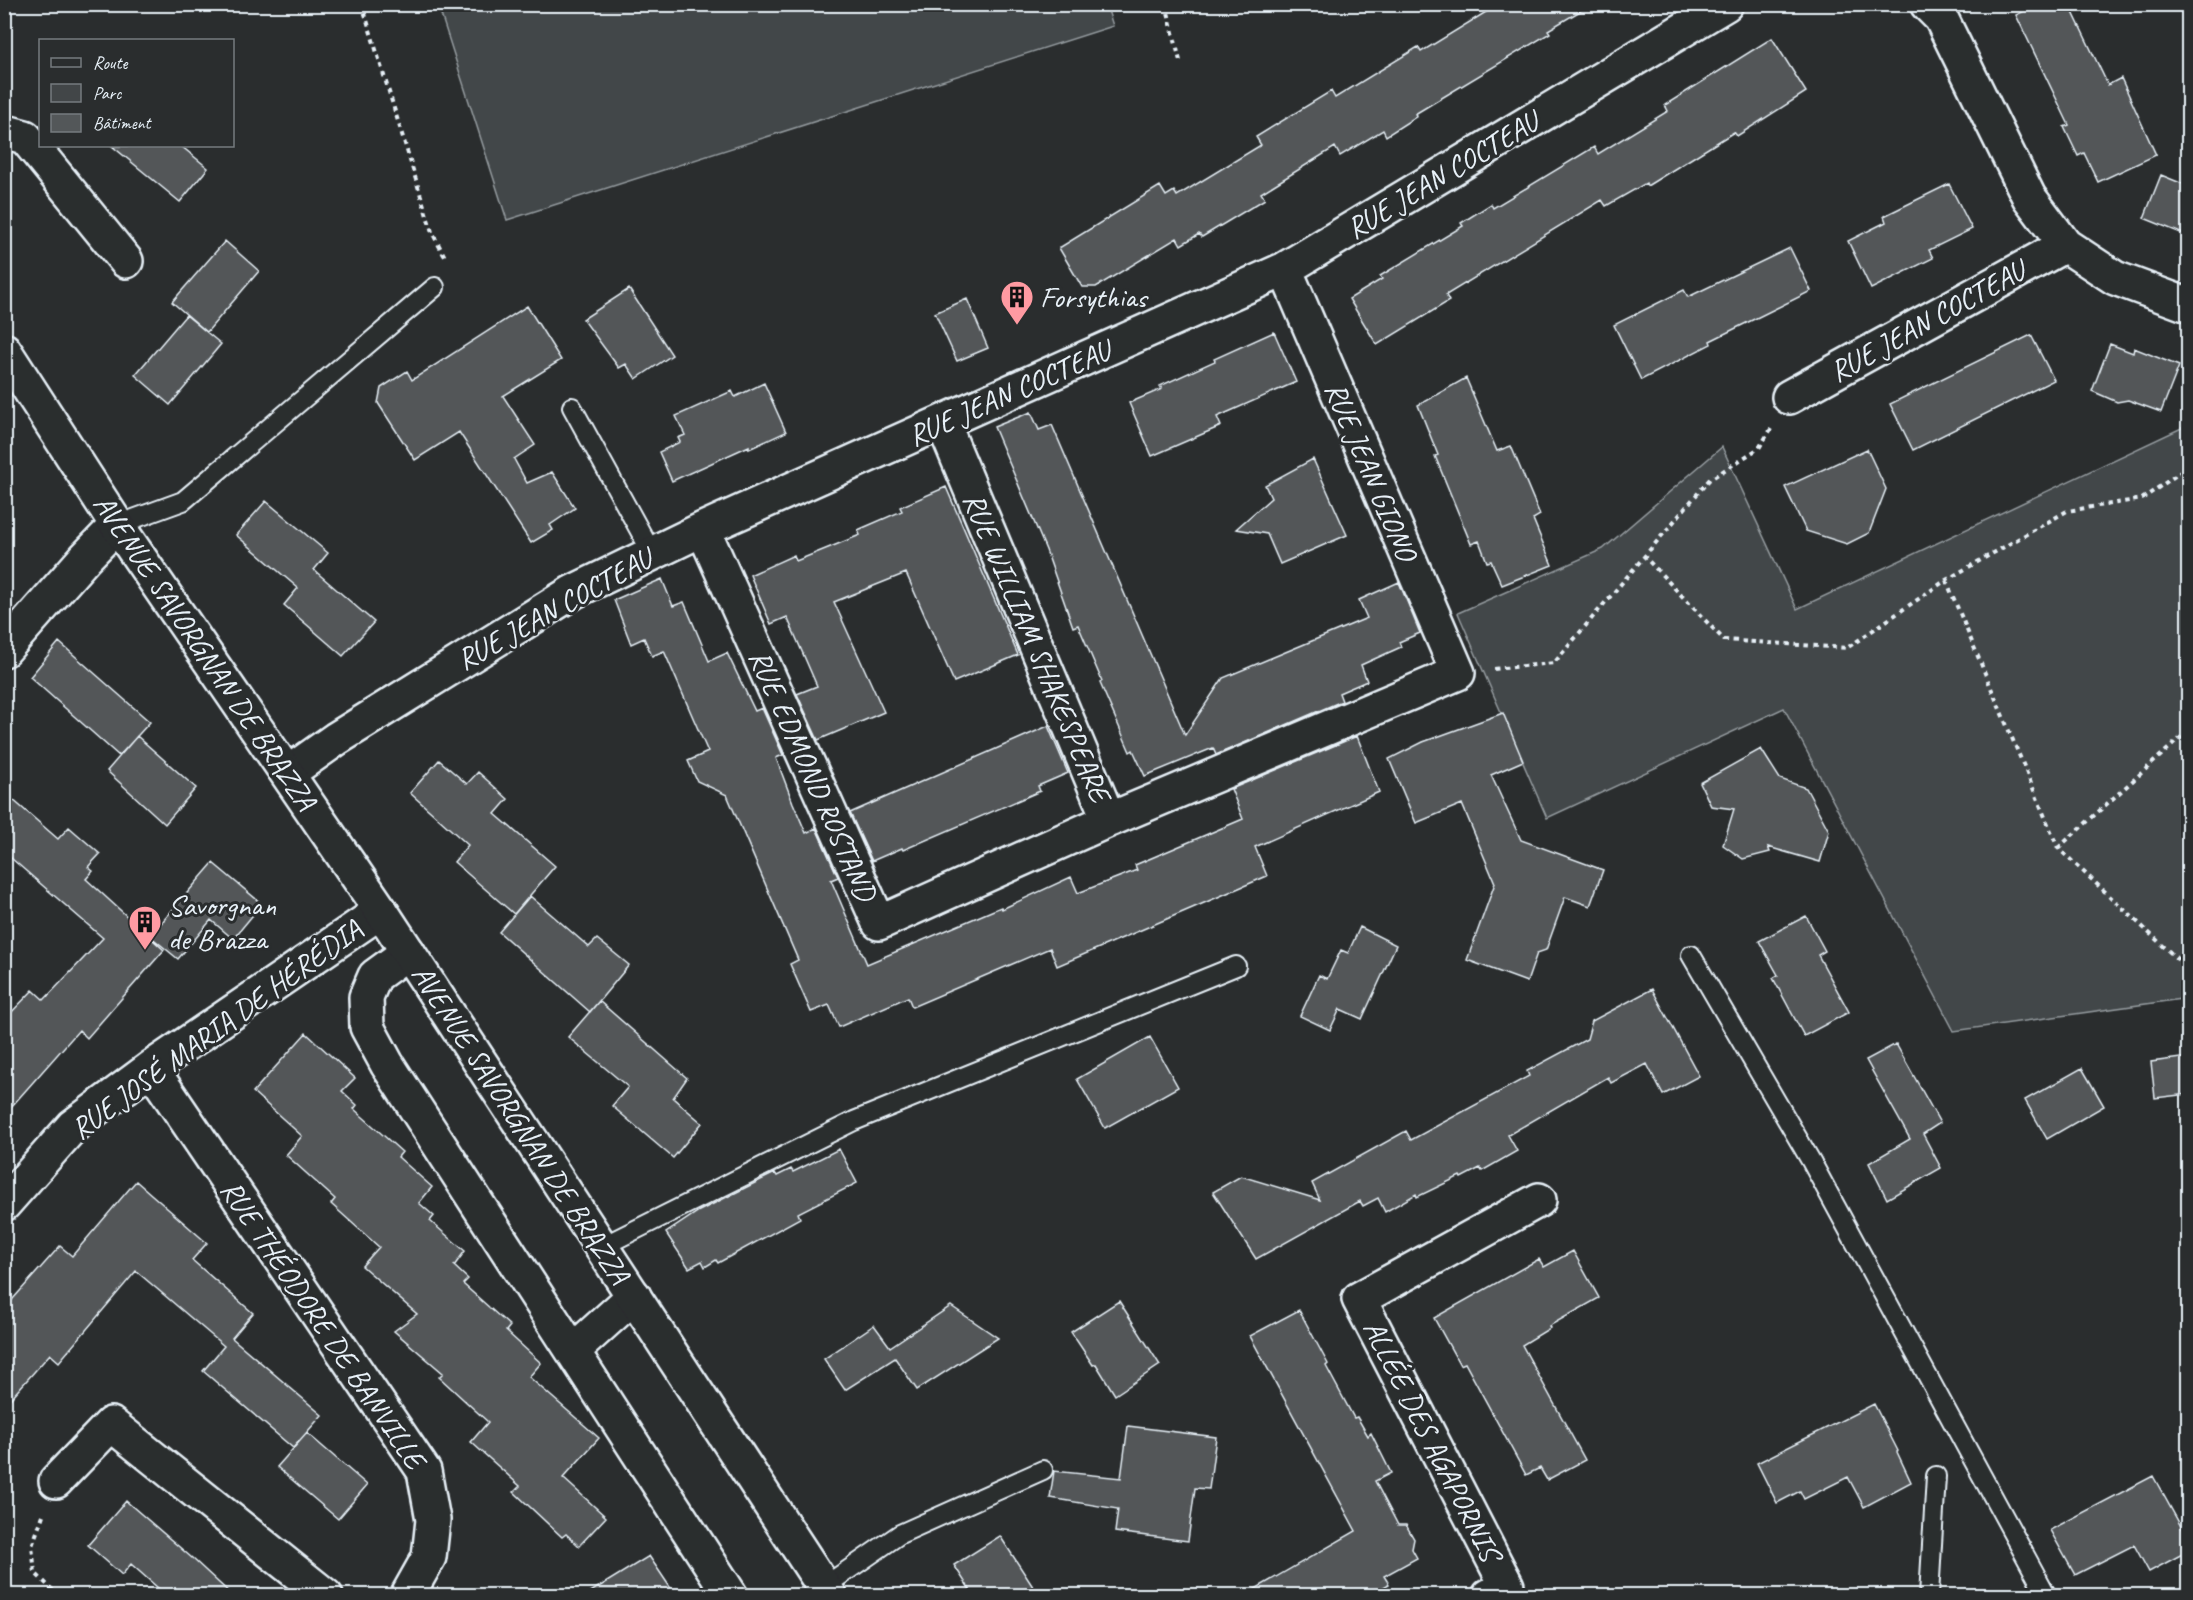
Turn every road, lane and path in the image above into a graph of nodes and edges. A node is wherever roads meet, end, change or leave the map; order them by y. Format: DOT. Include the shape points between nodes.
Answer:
graph roads {
  1 [pos="362,4"];
  2 [pos="1166,4"];
  3 [pos="1726,4"];
  4 [pos="1927,4"];
  5 [pos="1181,65"];
  6 [pos="4,136"];
  7 [pos="2064,245"];
  8 [pos="126,261"];
  9 [pos="1285,269"];
  10 [pos="435,287"];
  11 [pos="2188,305"];
  12 [pos="4,350"];
  13 [pos="1789,397"];
  14 [pos="572,407"];
  15 [pos="943,423"];
  16 [pos="2188,467"];
  17 [pos="117,525"];
  18 [pos="703,529"];
  19 [pos="652,553"];
  20 [pos="1643,555"];
  21 [pos="1946,580"];
  22 [pos="4,650"];
  23 [pos="1458,673"];
  24 [pos="2188,730"];
  25 [pos="288,773"];
  26 [pos="1109,820"];
  27 [pos="2058,848"];
  28 [pos="381,911"];
  29 [pos="408,952"];
  30 [pos="1691,955"];
  31 [pos="1236,966"];
  32 [pos="2188,969"];
  33 [pos="151,1068"];
  34 [pos="1539,1200"];
  35 [pos="4,1204"];
  36 [pos="601,1246"];
  37 [pos="634,1296"];
  38 [pos="573,1351"];
  39 [pos="1043,1470"];
  40 [pos="1936,1476"];
  41 [pos="56,1481"];
  42 [pos="823,1593"];
  43 [pos="59,1596"];
  44 [pos="326,1596"];
  45 [pos="407,1596"];
  46 [pos="731,1596"];
  47 [pos="1489,1596"];
  48 [pos="1929,1596"];
  49 [pos="2047,1596"];
  1 -- 10 [label="path" via="432,232 445,257"];
  2 -- 5 [label="path"];
  3 -- 9 [label="street, RUE JEAN COCTEAU"];
  4 -- 7 [label="street, RUE JEAN COCTEAU" via="1941,18 2029,197"];
  6 -- 8 [label="street" via="25,137"];
  7 -- 11 [label="street, RUE JEAN COCTEAU" via="2115,278"];
  7 -- 13 [label="street, RUE JEAN COCTEAU"];
  9 -- 15 [label="street, RUE JEAN COCTEAU"];
  9 -- 23 [label="street, RUE JEAN GIONO"];
  10 -- 17 [label="lane" via="183,501"];
  12 -- 17 [label="street, AVENUE SAVORGNAN DE BRAZZA"];
  13 -- 20 [label="path" via="1759,448 1708,480"];
  14 -- 19 [label="lane"];
  15 -- 18 [label="street, RUE JEAN COCTEAU"];
  15 -- 26 [label="street, RUE WILLIAM SHAKESPEARE"];
  16 -- 21 [label="path" via="2142,499 2067,511"];
  17 -- 22 [label="street"];
  17 -- 25 [label="street, AVENUE SAVORGNAN DE BRAZZA"];
  18 -- 19 [label="street, RUE JEAN COCTEAU"];
  18 -- 26 [label="street, RUE EDMOND ROSTAND" via="879,923"];
  19 -- 25 [label="street, RUE JEAN COCTEAU" via="573,592"];
  20 -- 21 [label="path" via="1724,640 1847,648"];
  20 -- 23 [label="path" via="1554,663"];
  21 -- 27 [label="path"];
  23 -- 26 [label="street, RUE WILLIAM SHAKESPEARE"];
  24 -- 27 [label="path"];
  25 -- 28 [label="street, AVENUE SAVORGNAN DE BRAZZA"];
  27 -- 32 [label="path"];
  28 -- 29 [label="street, AVENUE SAVORGNAN DE BRAZZA"];
  28 -- 33 [label="street, RUE JOSÉ MARIA DE HÉRÉDIA"];
  29 -- 36 [label="street, AVENUE SAVORGNAN DE BRAZZA"];
  29 -- 38 [label="street, AVENUE SAVORGNAN DE BRAZZA" via="375,976 366,997 368,1027 387,1064"];
  30 -- 49 [label="lane" via="1811,1161"];
  31 -- 36 [label="lane" via="854,1121"];
  33 -- 35 [label="street, RUE JOSÉ MARIA DE HÉRÉDIA" via="73,1126"];
  33 -- 45 [label="street, RUE THÉODORE DE BANVILLE" via="424,1471 433,1520 429,1557"];
  34 -- 47 [label="street, ALLÉE DES AGAPORNIS" via="1359,1299 1507,1587"];
  36 -- 37 [label="street, AVENUE SAVORGNAN DE BRAZZA"];
  37 -- 38 [label="street, AVENUE SAVORGNAN DE BRAZZA"];
  37 -- 42 [label="street, AVENUE SAVORGNAN DE BRAZZA"];
  38 -- 46 [label="street, AVENUE SAVORGNAN DE BRAZZA"];
  39 -- 42 [label="lane" via="900,1534"];
  40 -- 48 [label="lane"];
  41 -- 43 [label="path" via="32,1546 35,1573"];
  41 -- 44 [label="street" via="111,1425"];
}
